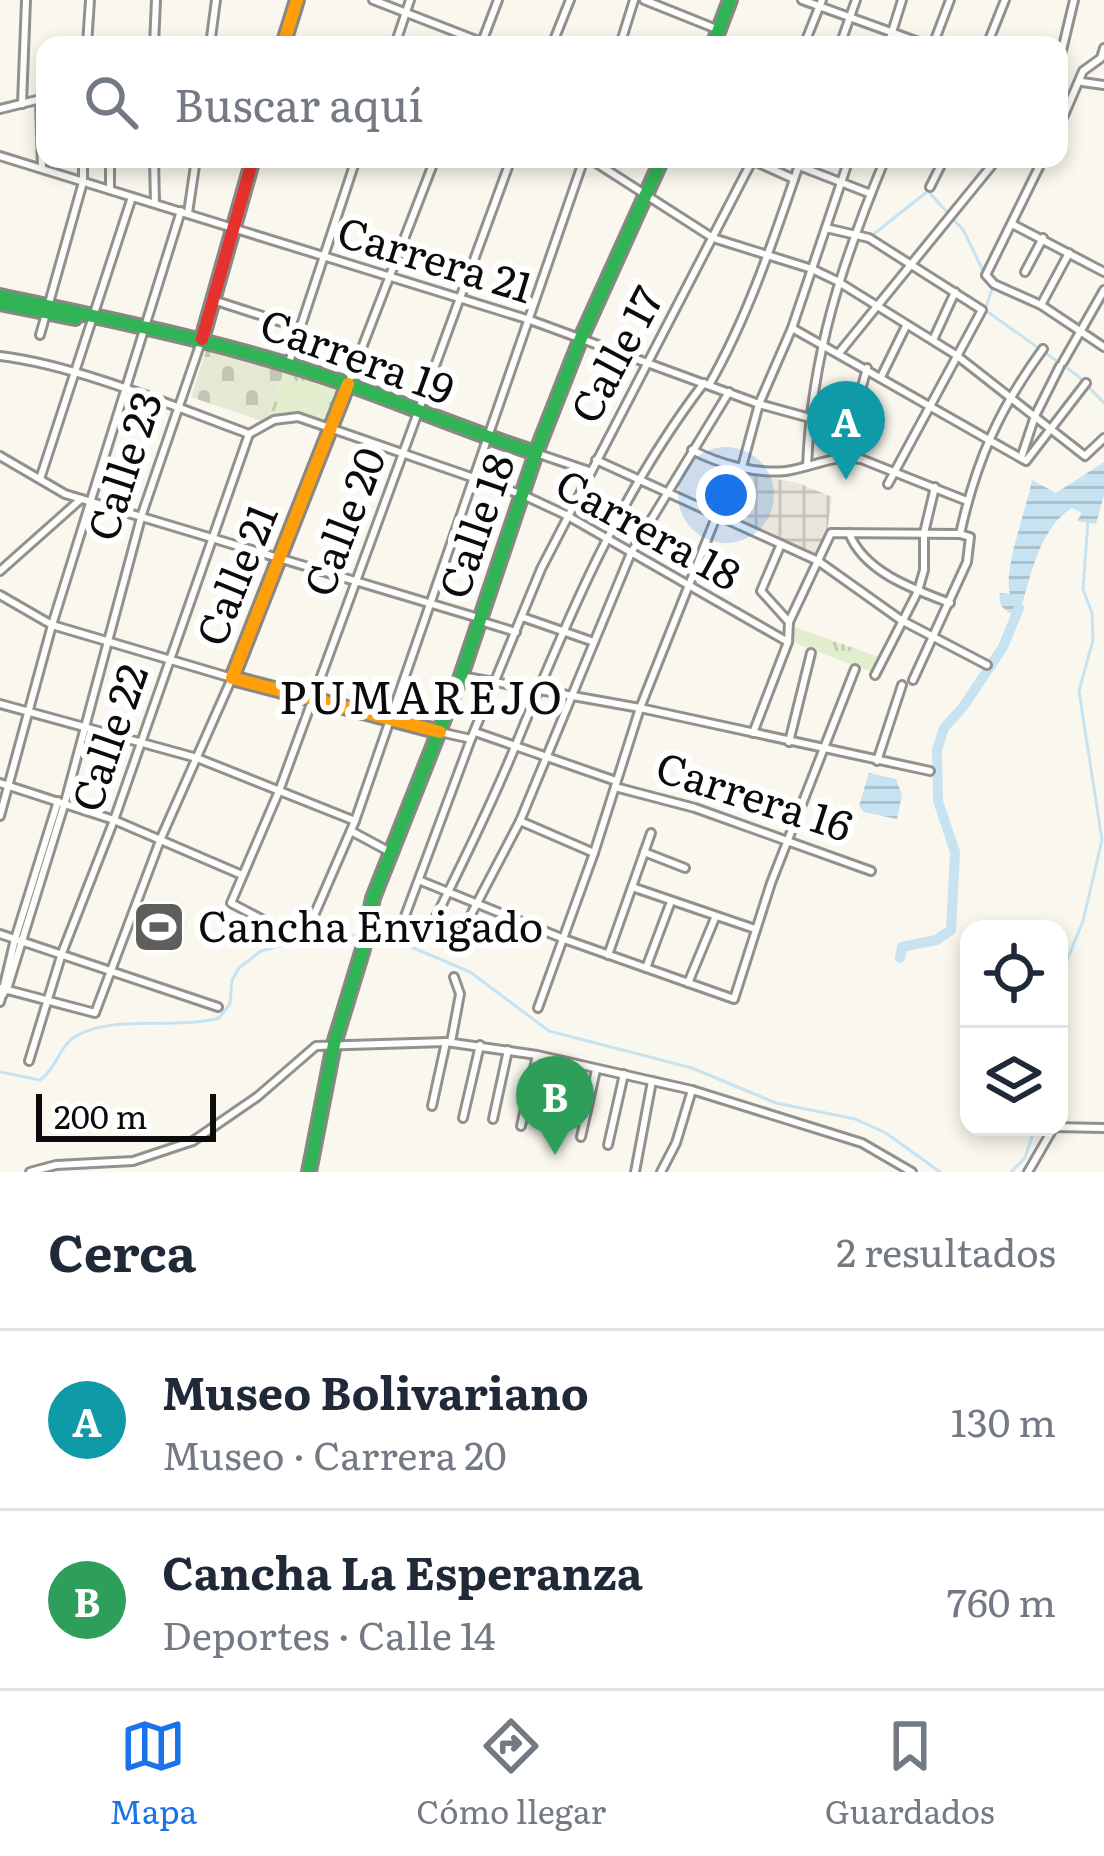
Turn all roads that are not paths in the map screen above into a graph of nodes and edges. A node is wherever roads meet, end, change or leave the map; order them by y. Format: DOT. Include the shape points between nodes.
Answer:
graph roads {
  1 [pos="26,0"];
  2 [pos="90,0"];
  3 [pos="155,0"];
  4 [pos="216,0"];
  5 [pos="297,0"];
  6 [pos="373,0"];
  7 [pos="410,0"];
  8 [pos="498,0"];
  9 [pos="570,0"];
  10 [pos="634,0"];
  11 [pos="644,0"];
  12 [pos="730,0"];
  13 [pos="802,0"];
  14 [pos="856,0"];
  15 [pos="902,0"];
  16 [pos="950,0"];
  17 [pos="1005,0"];
  18 [pos="1074,0"];
  19 [pos="821,3"];
  20 [pos="406,12"];
  21 [pos="849,17"];
  22 [pos="719,30"];
  23 [pos="893,32"];
  24 [pos="88,36"];
  25 [pos="154,36"];
  26 [pos="211,36"];
  27 [pos="287,36"];
  28 [pos="398,36"];
  29 [pos="464,36"];
  30 [pos="487,36"];
  31 [pos="556,36"];
  32 [pos="623,36"];
  33 [pos="717,36"];
  34 [pos="808,36"];
  35 [pos="843,36"];
  36 [pos="892,36"];
  37 [pos="904,36"];
  38 [pos="934,36"];
  39 [pos="991,36"];
  40 [pos="1065,36"];
  41 [pos="1104,48"];
  42 [pos="1082,82"];
  43 [pos="1104,85"];
  44 [pos="1068,98"];
  45 [pos="36,100"];
  46 [pos="1072,100"];
  47 [pos="22,104"];
  48 [pos="1068,108"];
  49 [pos="0,110"];
  50 [pos="0,156"];
  51 [pos="36,166"];
  52 [pos="42,168"];
  53 [pos="83,168"];
  54 [pos="110,168"];
  55 [pos="154,168"];
  56 [pos="194,168"];
  57 [pos="250,168"];
  58 [pos="353,168"];
  59 [pos="431,168"];
  60 [pos="508,168"];
  61 [pos="584,168"];
  62 [pos="602,168"];
  63 [pos="658,168"];
  64 [pos="748,168"];
  65 [pos="771,168"];
  66 [pos="798,168"];
  67 [pos="814,168"];
  68 [pos="846,168"];
  69 [pos="881,168"];
  70 [pos="940,168"];
  71 [pos="990,168"];
  72 [pos="1038,168"];
  73 [pos="794,179"];
  74 [pos="842,180"];
  75 [pos="83,182"];
  76 [pos="930,187"];
  77 [pos="110,190"];
  78 [pos="645,194"];
  79 [pos="871,194"];
  80 [pos="132,197"];
  81 [pos="154,203"];
  82 [pos="184,212"];
  83 [pos="1013,225"];
  84 [pos="232,227"];
  85 [pos="826,227"];
  86 [pos="856,234"];
  87 [pos="713,238"];
  88 [pos="1043,238"];
  89 [pos="1069,253"];
  90 [pos="766,256"];
  91 [pos="323,258"];
  92 [pos="913,266"];
  93 [pos="812,269"];
  94 [pos="1025,272"];
  95 [pos="1104,272"];
  96 [pos="389,277"];
  97 [pos="837,281"];
  98 [pos="1104,290"];
  99 [pos="955,292"];
  100 [pos="460,298"];
  101 [pos="0,299"];
  102 [pos="214,300"];
  103 [pos="1041,305"];
  104 [pos="47,308"];
  105 [pos="877,308"];
  106 [pos="93,318"];
  107 [pos="530,320"];
  108 [pos="906,326"];
  109 [pos="145,327"];
  110 [pos="300,328"];
  111 [pos="792,328"];
  112 [pos="1080,331"];
  113 [pos="40,335"];
  114 [pos="581,338"];
  115 [pos="202,339"];
  116 [pos="933,340"];
  117 [pos="820,343"];
  118 [pos="1104,347"];
  119 [pos="1043,349"];
  120 [pos="839,352"];
  121 [pos="0,356"];
  122 [pos="956,356"];
  123 [pos="646,360"];
  124 [pos="288,365"];
  125 [pos="867,368"];
  126 [pos="72,374"];
  127 [pos="881,377"];
  128 [pos="1086,383"];
  129 [pos="349,384"];
  130 [pos="707,384"];
  131 [pos="125,390"];
  132 [pos="729,392"];
  133 [pos="1008,396"];
  134 [pos="759,404"];
  135 [pos="931,407"];
  136 [pos="178,408"];
  137 [pos="418,414"];
  138 [pos="1035,416"];
  139 [pos="809,418"];
  140 [pos="332,428"];
  141 [pos="850,429"];
  142 [pos="1051,429"];
  143 [pos="249,434"];
  144 [pos="1104,438"];
  145 [pos="488,439"];
  146 [pos="988,442"];
  147 [pos="692,450"];
  148 [pos="403,453"];
  149 [pos="536,453"];
  150 [pos="0,456"];
  151 [pos="843,456"];
  152 [pos="1024,459"];
  153 [pos="596,460"];
  154 [pos="807,466"];
  155 [pos="742,467"];
  156 [pos="893,470"];
  157 [pos="589,471"];
  158 [pos="638,478"];
  159 [pos="40,479"];
  160 [pos="473,479"];
  161 [pos="888,484"];
  162 [pos="934,487"];
  163 [pos="666,490"];
  164 [pos="523,495"];
  165 [pos="81,499"];
  166 [pos="92,501"];
  167 [pos="967,501"];
  168 [pos="718,512"];
  169 [pos="142,514"];
  170 [pos="566,515"];
  171 [pos="731,519"];
  172 [pos="924,532"];
  173 [pos="849,533"];
  174 [pos="960,534"];
  175 [pos="210,536"];
  176 [pos="608,540"];
  177 [pos="781,543"];
  178 [pos="631,553"];
  179 [pos="278,557"];
  180 [pos="818,561"];
  181 [pos="0,571"];
  182 [pos="354,580"];
  183 [pos="689,585"];
  184 [pos="918,591"];
  185 [pos="0,595"];
  186 [pos="429,602"];
  187 [pos="950,603"];
  188 [pos="522,617"];
  189 [pos="481,620"];
  190 [pos="902,620"];
  191 [pos="789,622"];
  192 [pos="52,625"];
  193 [pos="563,631"];
  194 [pos="516,632"];
  195 [pos="935,638"];
  196 [pos="594,642"];
  197 [pos="788,642"];
  198 [pos="109,643"];
  199 [pos="811,653"];
  200 [pos="169,661"];
  201 [pos="987,665"];
  202 [pos="855,669"];
  203 [pos="875,675"];
  204 [pos="461,676"];
  205 [pos="232,678"];
  206 [pos="913,680"];
  207 [pos="494,684"];
  208 [pos="902,685"];
  209 [pos="536,691"];
  210 [pos="573,697"];
  211 [pos="310,698"];
  212 [pos="0,704"];
  213 [pos="640,708"];
  214 [pos="27,710"];
  215 [pos="389,718"];
  216 [pos="84,726"];
  217 [pos="440,731"];
  218 [pos="753,733"];
  219 [pos="473,735"];
  220 [pos="140,742"];
  221 [pos="789,742"];
  222 [pos="516,745"];
  223 [pos="825,751"];
  224 [pos="548,756"];
  225 [pos="197,758"];
  226 [pos="877,761"];
  227 [pos="930,771"];
  228 [pos="4,784"];
  229 [pos="616,784"];
  230 [pos="279,791"];
  231 [pos="63,799"];
  232 [pos="0,816"];
  233 [pos="114,820"];
  234 [pos="520,820"];
  235 [pos="355,821"];
  236 [pos="350,831"];
  237 [pos="651,833"];
  238 [pos="161,838"];
  239 [pos="789,839"];
  240 [pos="390,852"];
  241 [pos="594,853"];
  242 [pos="644,853"];
  243 [pos="685,868"];
  244 [pos="871,871"];
  245 [pos="242,875"];
  246 [pos="421,881"];
  247 [pos="632,887"];
  248 [pos="448,892"];
  249 [pos="476,901"];
  250 [pos="670,902"];
  251 [pos="715,918"];
  252 [pos="755,929"];
  253 [pos="0,934"];
  254 [pos="427,935"];
  255 [pos="564,938"];
  256 [pos="18,940"];
  257 [pos="62,953"];
  258 [pos="608,955"];
  259 [pos="111,968"];
  260 [pos="646,968"];
  261 [pos="454,977"];
  262 [pos="688,983"];
  263 [pos="2,993"];
  264 [pos="47,1001"];
  265 [pos="218,1007"];
  266 [pos="538,1008"];
  267 [pos="448,1042"];
  268 [pos="334,1044"];
  269 [pos="480,1045"];
  270 [pos="508,1050"];
  271 [pos="537,1055"];
  272 [pos="28,1061"];
  273 [pos="566,1062"];
  274 [pos="596,1069"];
  275 [pos="624,1074"];
  276 [pos="652,1081"];
  277 [pos="692,1090"];
  278 [pos="432,1106"];
  279 [pos="463,1118"];
  280 [pos="493,1119"];
  281 [pos="520,1126"];
  282 [pos="1104,1128"];
  283 [pos="549,1133"];
  284 [pos="580,1137"];
  285 [pos="608,1145"];
  286 [pos="30,1172"];
  287 [pos="309,1172"];
  288 [pos="635,1172"];
  289 [pos="661,1172"];
  290 [pos="912,1172"];
  291 [pos="1028,1172"];
  1 -- 47 [label="street"];
  2 -- 24 [label="street"];
  3 -- 25 [label="street"];
  4 -- 26 [label="street"];
  5 -- 27 [label="street"];
  6 -- 20 [label="street"];
  7 -- 20 [label="street"];
  8 -- 30 [label="street"];
  9 -- 31 [label="street"];
  10 -- 32 [label="street"];
  11 -- 22 [label="street"];
  12 -- 22 [label="street"];
  13 -- 19 [label="street"];
  14 -- 21 [label="street"];
  15 -- 23 [label="street"];
  16 -- 38 [label="street"];
  17 -- 39 [label="street"];
  18 -- 40 [label="street"];
  19 -- 21 [label="street"];
  19 -- 34 [label="street"];
  20 -- 28 [label="street"];
  20 -- 29 [label="street"];
  21 -- 23 [label="street"];
  21 -- 35 [label="street"];
  22 -- 33 [label="street"];
  23 -- 36 [label="street"];
  23 -- 37 [label="street"];
  41 -- 42 [label="street"];
  42 -- 43 [label="street"];
  42 -- 46 [label="street"];
  44 -- 46 [label="street"];
  45 -- 47 [label="street"];
  46 -- 48 [label="street"];
  47 -- 49 [label="street"];
  50 -- 51 [label="street, Carrera 21"];
  52 -- 75 [label="street, Carrera 21"];
  53 -- 75 [label="street"];
  54 -- 77 [label="street"];
  55 -- 81 [label="street"];
  56 -- 82 [label="street"];
  57 -- 84 [label="street, Calle 23"];
  58 -- 91 [label="street"];
  59 -- 96 [label="street, Calle 21"];
  60 -- 100 [label="street, Calle 20"];
  61 -- 107 [label="street"];
  62 -- 78 [label="street"];
  63 -- 78 [label="street, Calle 18"];
  64 -- 87 [label="street, Calle 17"];
  65 -- 73 [label="street"];
  66 -- 73 [label="street"];
  67 -- 74 [label="street"];
  68 -- 74 [label="street"];
  69 -- 79 [label="street"];
  70 -- 76 [label="street"];
  71 -- 92 [label="street"];
  72 -- 83 [label="street"];
  73 -- 90 [label="street"];
  74 -- 79 [label="street"];
  74 -- 85 [label="street"];
  75 -- 77 [label="street, Carrera 21"];
  75 -- 104 [label="street"];
  77 -- 80 [label="street, Carrera 21"];
  78 -- 87 [label="street"];
  78 -- 114 [label="street, Calle 18"];
  79 -- 86 [label="street"];
  80 -- 81 [label="street, Carrera 21"];
  80 -- 106 [label="street"];
  81 -- 82 [label="street, Carrera 21"];
  82 -- 84 [label="street, Carrera 21"];
  82 -- 109 [label="street"];
  83 -- 88 [label="street"];
  83 -- 103 [label="street" via="986,275"];
  84 -- 91 [label="street, Carrera 21"];
  84 -- 102 [label="street, Calle 23"];
  85 -- 86 [label="street"];
  85 -- 93 [label="street"];
  86 -- 92 [label="street"];
  86 -- 97 [label="street"];
  87 -- 90 [label="street"];
  87 -- 123 [label="street, Calle 17"];
  88 -- 89 [label="street"];
  88 -- 94 [label="street"];
  89 -- 95 [label="street"];
  89 -- 103 [label="street"];
  90 -- 93 [label="street"];
  90 -- 130 [label="street"];
  91 -- 96 [label="street, Carrera 21"];
  91 -- 110 [label="street"];
  92 -- 99 [label="street"];
  92 -- 105 [label="street"];
  93 -- 97 [label="street"];
  93 -- 111 [label="street"];
  96 -- 100 [label="street, Carrera 21"];
  96 -- 129 [label="street, Calle 21"];
  97 -- 105 [label="street"];
  97 -- 117 [label="street"];
  98 -- 112 [label="street"];
  99 -- 116 [label="street"];
  99 -- 122 [label="street" via="982,310"];
  100 -- 107 [label="street, Carrera 21"];
  100 -- 137 [label="street, Calle 20"];
  101 -- 104 [label="street, Carrera 19"];
  102 -- 110 [label="street"];
  102 -- 115 [label="street, Calle 23"];
  103 -- 112 [label="street"];
  104 -- 106 [label="street, Carrera 19"];
  104 -- 113 [label="street"];
  105 -- 108 [label="street"];
  105 -- 120 [label="street"];
  106 -- 109 [label="street, Carrera 19"];
  106 -- 126 [label="street"];
  107 -- 114 [label="street, Carrera 21"];
  107 -- 145 [label="street"];
  108 -- 116 [label="street"];
  108 -- 127 [label="street"];
  109 -- 115 [label="street, Carrera 19"];
  109 -- 131 [label="street"];
  110 -- 124 [label="street"];
  111 -- 117 [label="street"];
  111 -- 134 [label="street"];
  112 -- 118 [label="street"];
  112 -- 138 [label="street"];
  114 -- 123 [label="street, Carrera 21"];
  114 -- 149 [label="street, Calle 18"];
  115 -- 124 [label="street, Carrera 19"];
  115 -- 136 [label="street, Calle 23"];
  116 -- 122 [label="street"];
  117 -- 120 [label="street"];
  117 -- 139 [label="street"];
  119 -- 133 [label="street"];
  120 -- 125 [label="street"];
  121 -- 126 [label="street"];
  122 -- 133 [label="street"];
  122 -- 135 [label="street"];
  123 -- 130 [label="street, Carrera 21"];
  123 -- 153 [label="street, Calle 17"];
  124 -- 129 [label="street, Carrera 19"];
  125 -- 127 [label="street"];
  125 -- 141 [label="street"];
  126 -- 131 [label="street"];
  126 -- 159 [label="street"];
  127 -- 135 [label="street"];
  128 -- 142 [label="street"];
  129 -- 137 [label="street, Carrera 19"];
  129 -- 140 [label="street, Calle 21"];
  130 -- 132 [label="street, Carrera 21"];
  130 -- 158 [label="street"];
  131 -- 136 [label="street"];
  131 -- 166 [label="street"];
  132 -- 134 [label="street, Carrera 21"];
  132 -- 147 [label="street"];
  133 -- 138 [label="street"];
  133 -- 146 [label="street"];
  134 -- 139 [label="street, Carrera 21"];
  134 -- 155 [label="street"];
  135 -- 146 [label="street"];
  135 -- 156 [label="street"];
  136 -- 143 [label="street"];
  136 -- 169 [label="street, Calle 23"];
  137 -- 145 [label="street, Carrera 19"];
  137 -- 148 [label="street, Calle 20"];
  138 -- 142 [label="street"];
  138 -- 152 [label="street"];
  139 -- 141 [label="street, Carrera 21"];
  139 -- 154 [label="street"];
  140 -- 143 [label="street, Carrera 18" via="287,416"];
  140 -- 148 [label="street, Carrera 18"];
  140 -- 179 [label="street, Calle 21"];
  141 -- 151 [label="street"];
  142 -- 144 [label="street" via="1085,456"];
  142 -- 152 [label="street"];
  143 -- 175 [label="street, Calle 22"];
  145 -- 149 [label="street, Carrera 19"];
  145 -- 160 [label="street"];
  146 -- 152 [label="street"];
  146 -- 167 [label="street"];
  147 -- 155 [label="street"];
  147 -- 163 [label="street"];
  148 -- 160 [label="street, Carrera 18"];
  148 -- 182 [label="street, Calle 20"];
  149 -- 157 [label="street, Carrera 19"];
  149 -- 164 [label="street, Calle 18"];
  150 -- 159 [label="street"];
  151 -- 154 [label="street"];
  151 -- 156 [label="street"];
  153 -- 157 [label="street, Calle 17"];
  153 -- 158 [label="street"];
  154 -- 155 [label="street"];
  155 -- 171 [label="street"];
  156 -- 161 [label="street"];
  156 -- 162 [label="street"];
  157 -- 170 [label="street, Calle 17"];
  158 -- 163 [label="street"];
  158 -- 176 [label="street"];
  159 -- 165 [label="street"];
  160 -- 164 [label="street, Carrera 18"];
  160 -- 186 [label="street"];
  162 -- 167 [label="street"];
  162 -- 172 [label="street"];
  163 -- 168 [label="street"];
  163 -- 178 [label="street"];
  164 -- 170 [label="street, Carrera 18"];
  164 -- 189 [label="street, Calle 18"];
  165 -- 166 [label="street"];
  165 -- 181 [label="street"];
  166 -- 169 [label="street"];
  166 -- 192 [label="street"];
  167 -- 174 [label="street"];
  168 -- 171 [label="street"];
  168 -- 183 [label="street"];
  169 -- 175 [label="street"];
  169 -- 198 [label="street, Calle 23"];
  170 -- 176 [label="street, Carrera 18"];
  170 -- 188 [label="street, Calle 17"];
  171 -- 177 [label="street"];
  172 -- 173 [label="street"];
  172 -- 174 [label="street"];
  172 -- 184 [label="street"];
  173 -- 180 [label="street" via="831,532"];
  173 -- 184 [label="street" via="861,555"];
  174 -- 187 [label="street" via="970,537 967,562"];
  175 -- 179 [label="street"];
  175 -- 200 [label="street, Calle 22"];
  176 -- 178 [label="street, Carrera 18"];
  176 -- 193 [label="street"];
  177 -- 180 [label="street"];
  177 -- 191 [label="street" via="761,591"];
  178 -- 183 [label="street, Carrera 18"];
  178 -- 196 [label="street"];
  179 -- 182 [label="street"];
  179 -- 205 [label="street, Calle 21"];
  180 -- 190 [label="street"];
  180 -- 191 [label="street"];
  182 -- 186 [label="street"];
  182 -- 211 [label="street, Calle 20"];
  183 -- 197 [label="street, Carrera 18"];
  183 -- 213 [label="street"];
  184 -- 187 [label="street"];
  184 -- 190 [label="street"];
  185 -- 192 [label="street, Carrera 16"];
  186 -- 189 [label="street"];
  186 -- 215 [label="street"];
  187 -- 195 [label="street"];
  188 -- 193 [label="street"];
  188 -- 194 [label="street, Calle 17"];
  189 -- 194 [label="street"];
  189 -- 204 [label="street, Calle 18"];
  190 -- 195 [label="street"];
  190 -- 203 [label="street"];
  191 -- 197 [label="street"];
  192 -- 198 [label="street, Carrera 16"];
  192 -- 214 [label="street"];
  193 -- 196 [label="street"];
  193 -- 209 [label="street"];
  194 -- 207 [label="street, Calle 17"];
  195 -- 201 [label="street"];
  195 -- 206 [label="street"];
  196 -- 210 [label="street"];
  197 -- 218 [label="street"];
  198 -- 200 [label="street, Carrera 16"];
  198 -- 216 [label="street, Calle 23"];
  199 -- 221 [label="street"];
  200 -- 205 [label="street, Carrera 16"];
  200 -- 220 [label="street, Calle 22"];
  202 -- 223 [label="street"];
  204 -- 207 [label="street"];
  204 -- 217 [label="street, Calle 18"];
  205 -- 211 [label="street, Carrera 16"];
  205 -- 225 [label="street, Calle 21"];
  207 -- 209 [label="street"];
  207 -- 219 [label="street, Calle 17"];
  208 -- 226 [label="street"];
  209 -- 210 [label="street"];
  209 -- 222 [label="street"];
  210 -- 213 [label="street"];
  210 -- 224 [label="street"];
  211 -- 215 [label="street, Carrera 16"];
  211 -- 230 [label="street, Calle 20"];
  212 -- 214 [label="street"];
  213 -- 218 [label="street"];
  213 -- 229 [label="street"];
  214 -- 216 [label="street"];
  214 -- 228 [label="street"];
  215 -- 217 [label="street, Carrera 16"];
  215 -- 235 [label="street"];
  216 -- 220 [label="street"];
  216 -- 231 [label="street, Calle 23"];
  217 -- 219 [label="street, Carrera 16"];
  217 -- 240 [label="street, Calle 18"];
  218 -- 221 [label="street"];
  219 -- 222 [label="street, Carrera 16"];
  219 -- 246 [label="street, Calle 17"];
  220 -- 225 [label="street"];
  220 -- 233 [label="street, Calle 22"];
  221 -- 223 [label="street"];
  222 -- 224 [label="street, Carrera 16"];
  222 -- 248 [label="street"];
  223 -- 226 [label="street"];
  223 -- 239 [label="street"];
  224 -- 229 [label="street, Carrera 16"];
  224 -- 234 [label="street"];
  225 -- 230 [label="street"];
  225 -- 238 [label="street, Calle 21"];
  226 -- 227 [label="street"];
  228 -- 231 [label="street"];
  228 -- 232 [label="street"];
  229 -- 239 [label="street, Carrera 16"];
  229 -- 241 [label="street"];
  230 -- 235 [label="street"];
  230 -- 245 [label="street, Calle 20"];
  231 -- 233 [label="street"];
  231 -- 256 [label="street, Calle 23"];
  233 -- 238 [label="street"];
  233 -- 257 [label="street, Calle 22"];
  234 -- 241 [label="street"];
  234 -- 249 [label="street"];
  235 -- 236 [label="street"];
  236 -- 240 [label="street"];
  236 -- 245 [label="street, Calle 20" via="309,927 299,932 231,904"];
  237 -- 242 [label="street"];
  238 -- 245 [label="street"];
  238 -- 259 [label="street, Calle 21"];
  239 -- 244 [label="street, Carrera 16"];
  239 -- 252 [label="street"];
  240 -- 268 [label="street, Calle 18"];
  241 -- 255 [label="street"];
  242 -- 243 [label="street"];
  242 -- 247 [label="street"];
  246 -- 248 [label="street"];
  246 -- 254 [label="street, Calle 17" via="405,916"];
  247 -- 250 [label="street"];
  247 -- 258 [label="street"];
  248 -- 249 [label="street"];
  248 -- 254 [label="street"];
  249 -- 254 [label="street" via="454,947"];
  249 -- 255 [label="street"];
  250 -- 251 [label="street"];
  250 -- 260 [label="street"];
  251 -- 252 [label="street"];
  251 -- 262 [label="street"];
  252 -- 262 [label="street" via="734,998"];
  253 -- 256 [label="street"];
  255 -- 258 [label="street"];
  255 -- 266 [label="street"];
  256 -- 257 [label="street"];
  256 -- 263 [label="street, Calle 23"];
  257 -- 259 [label="street"];
  257 -- 264 [label="street, Calle 22"];
  258 -- 260 [label="street"];
  259 -- 264 [label="street, Calle 21" via="95,1013"];
  259 -- 265 [label="street"];
  260 -- 262 [label="street"];
  261 -- 267 [label="street" via="460,994"];
  263 -- 264 [label="street"];
  264 -- 272 [label="street, Calle 22"];
  267 -- 268 [label="street"];
  267 -- 269 [label="street"];
  267 -- 278 [label="street"];
  268 -- 286 [label="street" via="311,1048 193,1142 133,1161"];
  268 -- 287 [label="street, Calle 18"];
  269 -- 270 [label="street"];
  269 -- 279 [label="street"];
  270 -- 271 [label="street"];
  270 -- 280 [label="street"];
  271 -- 273 [label="street"];
  271 -- 281 [label="street"];
  273 -- 274 [label="street"];
  273 -- 283 [label="street"];
  274 -- 275 [label="street"];
  274 -- 284 [label="street"];
  275 -- 276 [label="street"];
  275 -- 285 [label="street"];
  276 -- 277 [label="street"];
  276 -- 288 [label="street"];
  277 -- 289 [label="street"];
  277 -- 290 [label="street" via="850,1139"];
  282 -- 291 [label="street" via="1054,1127"];
}
